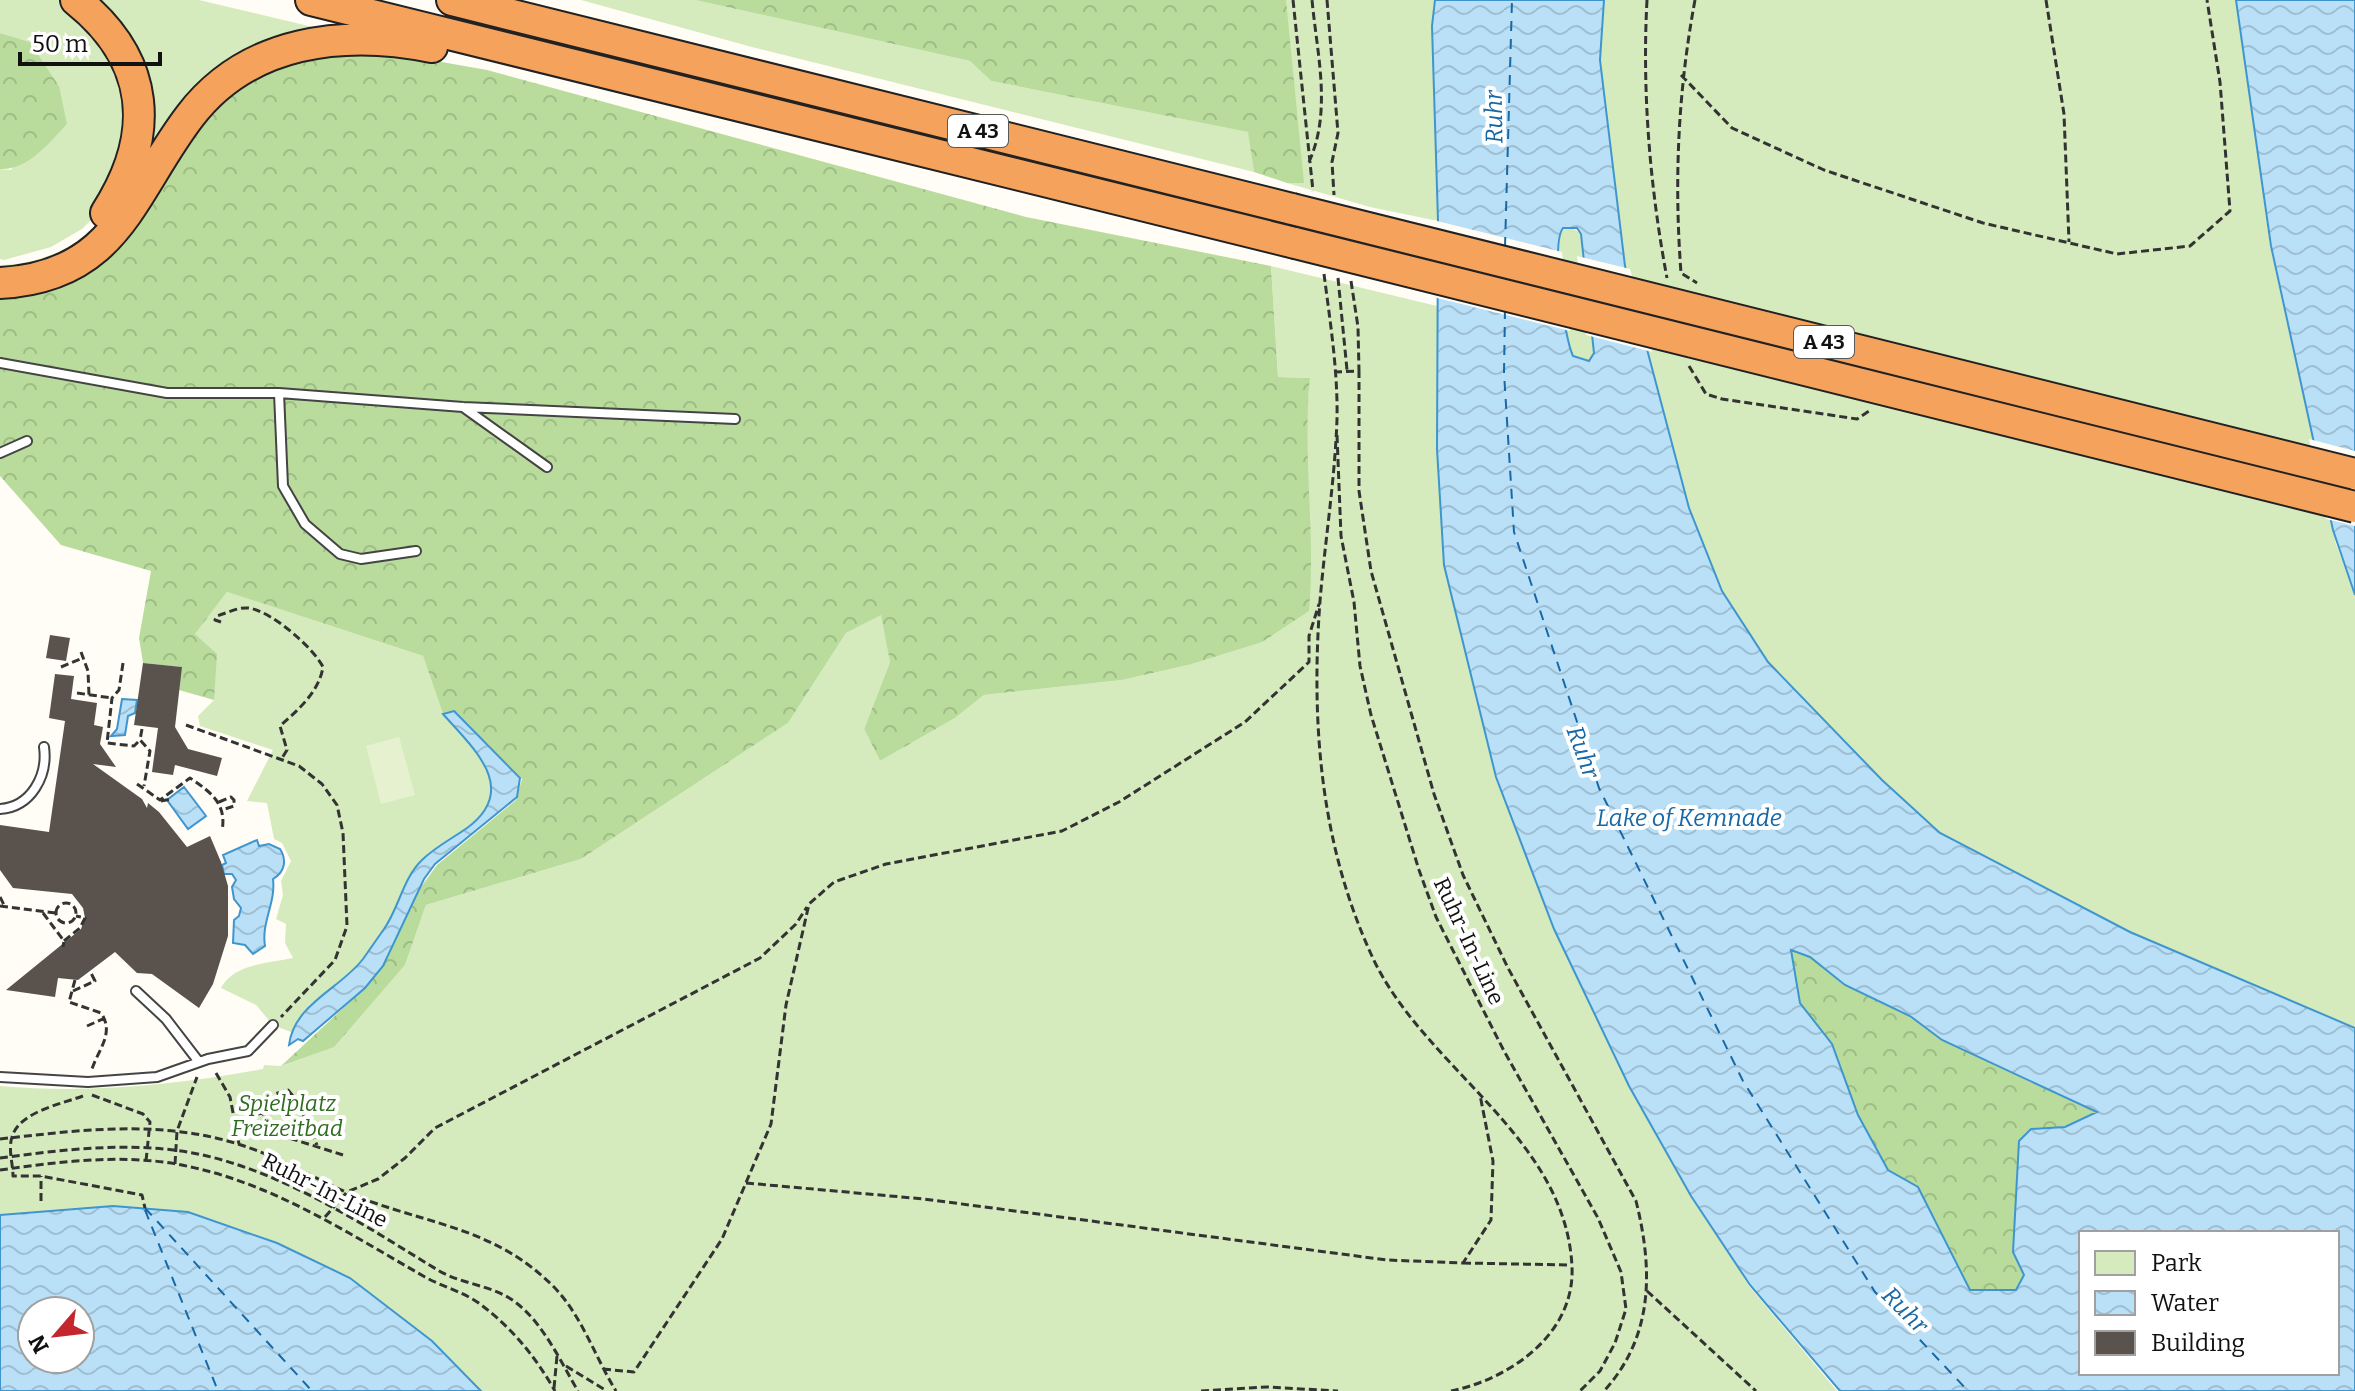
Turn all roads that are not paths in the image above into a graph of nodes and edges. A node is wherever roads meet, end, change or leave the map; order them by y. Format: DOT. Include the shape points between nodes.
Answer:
graph roads {
  1 [pos="76,0"];
  2 [pos="311,0"];
  3 [pos="452,0"];
  4 [pos="599,71"];
  5 [pos="0,264"];
  6 [pos="0,283"];
  7 [pos="0,363"];
  8 [pos="279,393"];
  9 [pos="463,407"];
  10 [pos="735,419"];
  11 [pos="27,441"];
  12 [pos="0,453"];
  13 [pos="547,467"];
  14 [pos="2355,474"];
  15 [pos="2355,507"];
  16 [pos="416,551"];
  17 [pos="44,747"];
  18 [pos="0,809"];
  19 [pos="136,991"];
  20 [pos="273,1025"];
  21 [pos="204,1060"];
  22 [pos="0,1077"];
  1 -- 5 [label="highway" via="110,33 135,81 140,133 134,158 105,215 83,235 34,259"];
  2 -- 4 [label="highway, A 43"];
  3 -- 14 [label="highway, A 43, bridge" via="1303,200"];
  4 -- 6 [label="highway" via="547,73 370,38 283,50 255,61 204,99 132,209 98,248 47,275"];
  4 -- 15 [label="highway, A 43, bridge"];
  7 -- 8 [label="lane" via="167,393"];
  8 -- 9 [label="lane"];
  8 -- 16 [label="lane" via="283,486 305,524 340,554 361,559"];
  9 -- 10 [label="lane"];
  9 -- 13 [label="lane"];
  11 -- 12 [label="lane"];
  17 -- 18 [label="lane" via="46,761 36,788 23,802"];
  19 -- 21 [label="lane"];
  20 -- 21 [label="lane" via="248,1051"];
  21 -- 22 [label="lane" via="157,1077 88,1082"];
}
